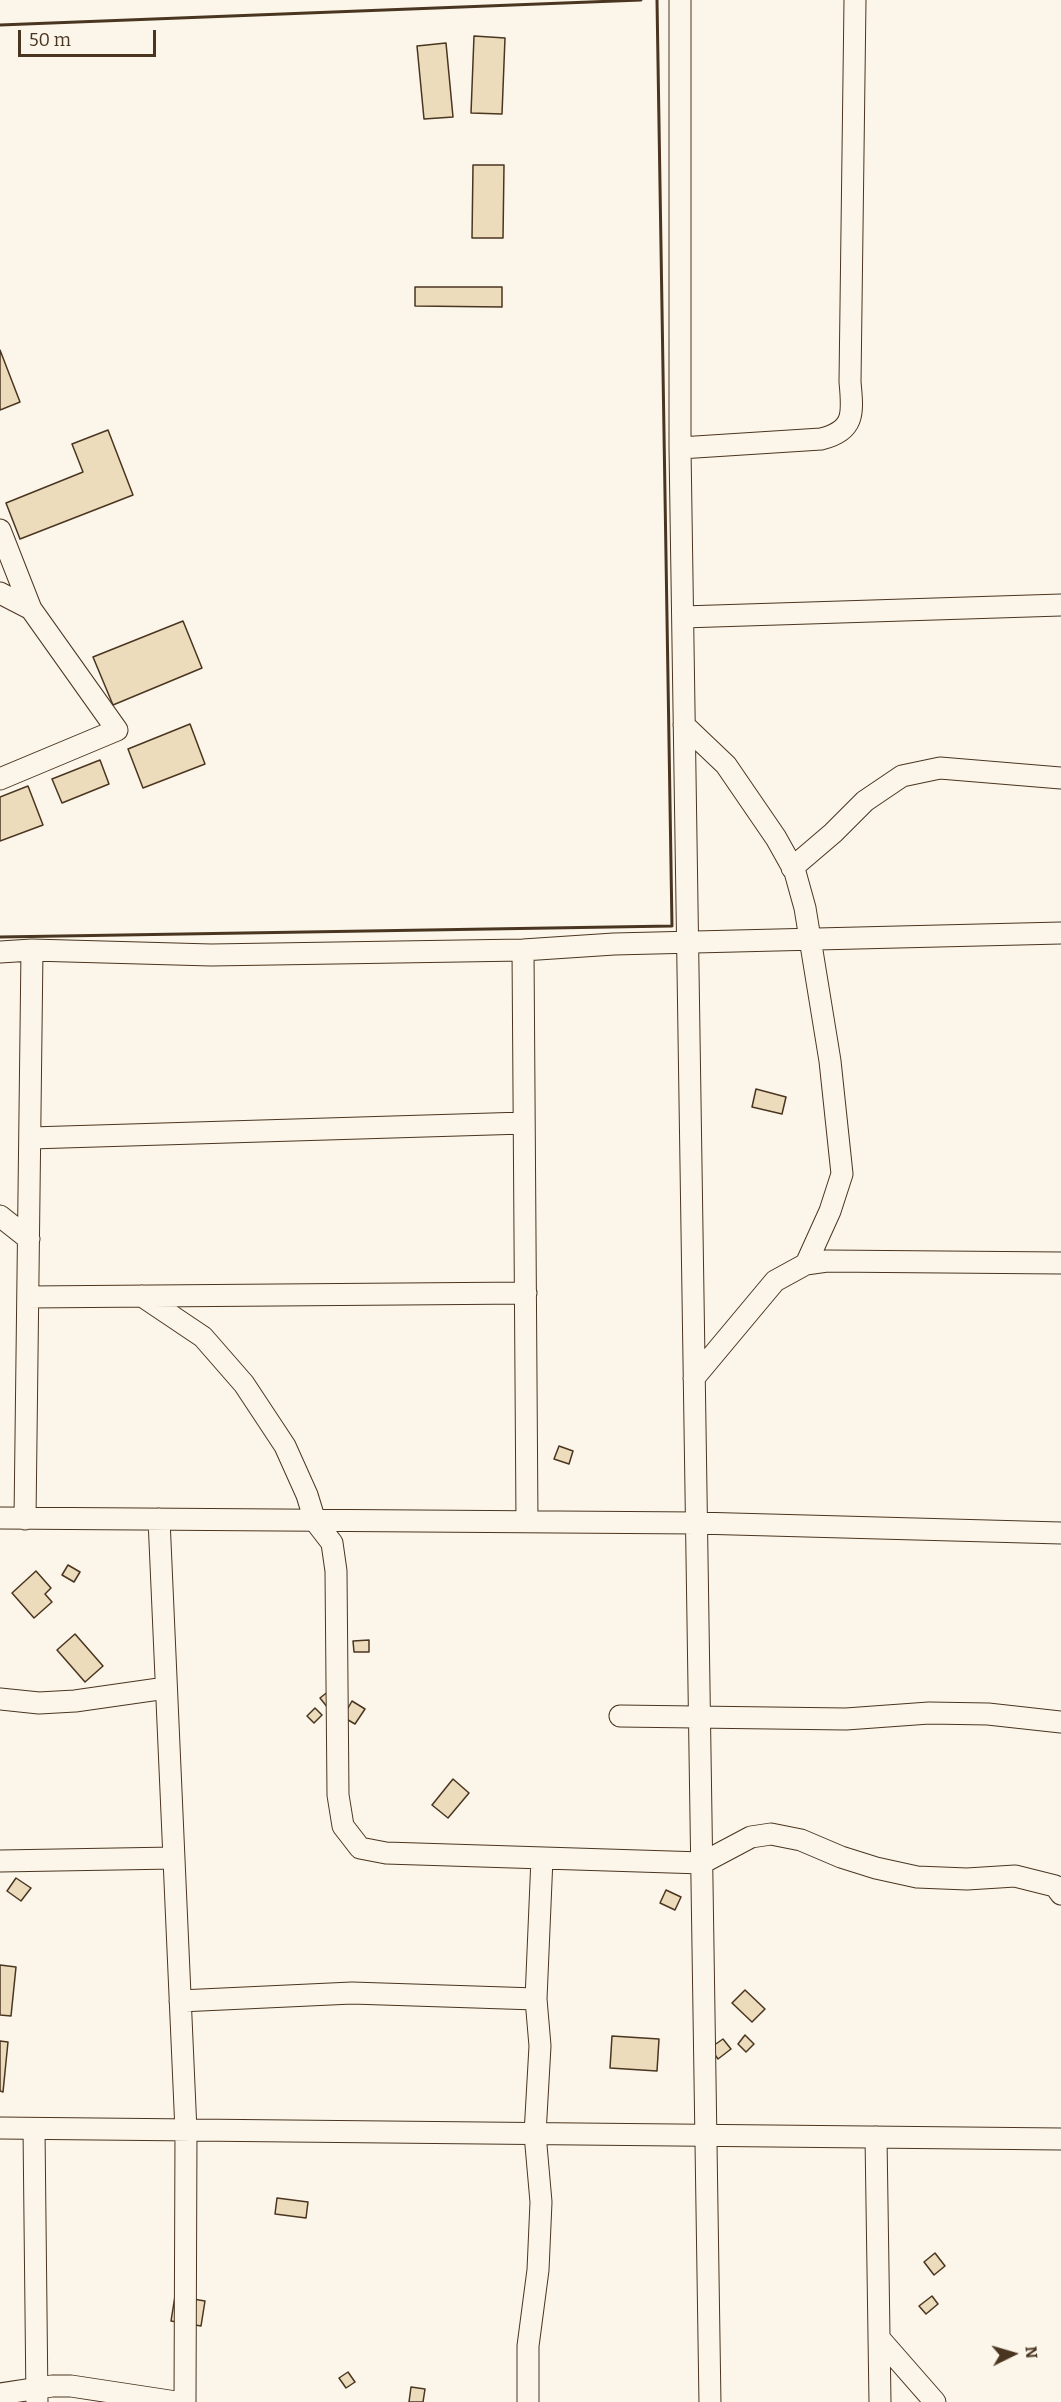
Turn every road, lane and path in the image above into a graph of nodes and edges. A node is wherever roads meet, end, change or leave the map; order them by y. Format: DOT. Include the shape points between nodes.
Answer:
graph roads {
  1 [pos="680,0"];
  2 [pos="855,0"];
  3 [pos="680,448"];
  4 [pos="0,530"];
  5 [pos="0,593"];
  6 [pos="1061,605"];
  7 [pos="31,609"];
  8 [pos="683,617"];
  9 [pos="684,725"];
  10 [pos="1061,778"];
  11 [pos="0,779"];
  12 [pos="792,868"];
  13 [pos="1061,933"];
  14 [pos="810,939"];
  15 [pos="688,942"];
  16 [pos="32,950"];
  17 [pos="523,951"];
  18 [pos="0,952"];
  19 [pos="524,1123"];
  20 [pos="31,1138"];
  21 [pos="0,1216"];
  22 [pos="28,1239"];
  23 [pos="806,1264"];
  24 [pos="1059,1266"];
  25 [pos="526,1293"];
  26 [pos="142,1296"];
  27 [pos="28,1297"];
  28 [pos="694,1378"];
  29 [pos="0,1518"];
  30 [pos="25,1519"];
  31 [pos="159,1520"];
  32 [pos="315,1521"];
  33 [pos="527,1522"];
  34 [pos="697,1523"];
  35 [pos="1061,1533"];
  36 [pos="166,1688"];
  37 [pos="0,1699"];
  38 [pos="620,1716"];
  39 [pos="699,1717"];
  40 [pos="1061,1722"];
  41 [pos="174,1858"];
  42 [pos="542,1858"];
  43 [pos="0,1861"];
  44 [pos="702,1863"];
  45 [pos="1061,1894"];
  46 [pos="536,1999"];
  47 [pos="180,2001"];
  48 [pos="0,2128"];
  49 [pos="34,2129"];
  50 [pos="186,2131"];
  51 [pos="535,2134"];
  52 [pos="706,2136"];
  53 [pos="876,2138"];
  54 [pos="1061,2139"];
  55 [pos="879,2338"];
  56 [pos="0,2394"];
  57 [pos="37,2395"];
  58 [pos="176,2402"];
  59 [pos="185,2402"];
  60 [pos="528,2402"];
  61 [pos="710,2402"];
  62 [pos="880,2402"];
  63 [pos="935,2402"];
  1 -- 3 [label="street"];
  2 -- 3 [label="street" via="852,404 847,426 836,436 820,439"];
  3 -- 8 [label="street"];
  4 -- 7 [label="street"];
  5 -- 7 [label="street"];
  6 -- 8 [label="street"];
  7 -- 11 [label="street" via="117,730"];
  8 -- 9 [label="street"];
  9 -- 12 [label="street" via="726,765"];
  9 -- 15 [label="street"];
  10 -- 12 [label="street" via="940,768 902,776 865,801"];
  12 -- 14 [label="street"];
  13 -- 14 [label="street"];
  14 -- 15 [label="street"];
  14 -- 23 [label="street" via="830,1062 842,1174"];
  15 -- 17 [label="street"];
  15 -- 28 [label="street"];
  16 -- 17 [label="street" via="210,955"];
  16 -- 18 [label="street"];
  16 -- 20 [label="street"];
  17 -- 19 [label="street"];
  19 -- 20 [label="street"];
  19 -- 25 [label="street"];
  20 -- 22 [label="street"];
  21 -- 22 [label="street"];
  22 -- 27 [label="street"];
  23 -- 24 [label="street" via="827,1261"];
  23 -- 28 [label="street" via="775,1281"];
  25 -- 26 [label="street"];
  25 -- 33 [label="street"];
  26 -- 27 [label="street"];
  26 -- 32 [label="street" via="203,1337 244,1384 285,1446 308,1495"];
  27 -- 30 [label="street"];
  28 -- 34 [label="street"];
  29 -- 30 [label="street"];
  30 -- 31 [label="street"];
  31 -- 32 [label="street"];
  31 -- 36 [label="street"];
  32 -- 33 [label="street"];
  32 -- 42 [label="street" via="332,1543 336,1571 338,1795 343,1826 360,1848 386,1853"];
  33 -- 34 [label="street"];
  34 -- 35 [label="street"];
  34 -- 39 [label="street"];
  36 -- 37 [label="street" via="75,1701"];
  36 -- 41 [label="street"];
  38 -- 39 [label="street"];
  39 -- 40 [label="street" via="846,1719 929,1713 988,1714"];
  39 -- 44 [label="street"];
  41 -- 43 [label="street"];
  41 -- 47 [label="street"];
  42 -- 44 [label="street"];
  42 -- 46 [label="street"];
  44 -- 45 [label="street" via="751,1837 771,1834 917,1877 1015,1876 1055,1886"];
  44 -- 52 [label="street"];
  46 -- 47 [label="street" via="352,1993"];
  46 -- 51 [label="street" via="540,2046"];
  47 -- 50 [label="street"];
  48 -- 49 [label="street"];
  49 -- 50 [label="street"];
  49 -- 57 [label="street"];
  50 -- 51 [label="street"];
  50 -- 59 [label="street"];
  51 -- 52 [label="street"];
  51 -- 60 [label="street" via="541,2202 538,2270 528,2346"];
  52 -- 53 [label="street"];
  52 -- 61 [label="street"];
  53 -- 54 [label="street"];
  53 -- 55 [label="street"];
  55 -- 62 [label="street"];
  55 -- 63 [label="street"];
  56 -- 57 [label="street"];
  57 -- 58 [label="street" via="71,2386"];
}
